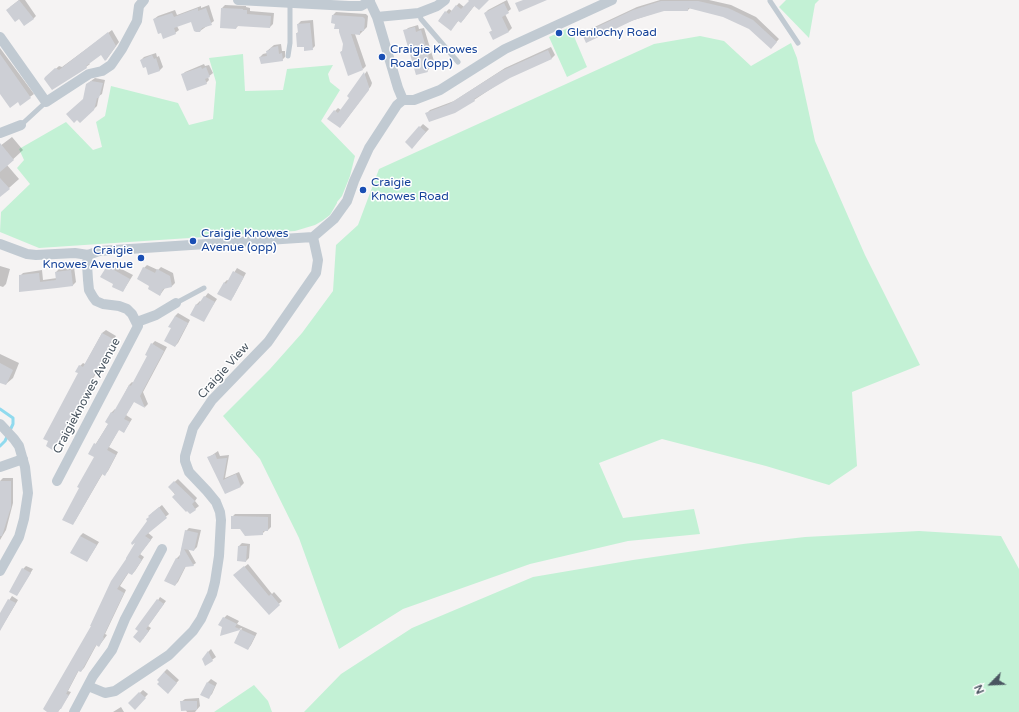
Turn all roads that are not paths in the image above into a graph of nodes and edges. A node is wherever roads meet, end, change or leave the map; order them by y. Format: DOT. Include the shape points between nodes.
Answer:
graph roads {
  1 [pos="144,0"];
  2 [pos="238,0"];
  3 [pos="445,0"];
  4 [pos="612,0"];
  5 [pos="770,0"];
  6 [pos="370,1"];
  7 [pos="290,3"];
  8 [pos="419,13"];
  9 [pos="377,17"];
  10 [pos="0,37"];
  11 [pos="798,43"];
  12 [pos="288,56"];
  13 [pos="458,62"];
  14 [pos="403,100"];
  15 [pos="46,102"];
  16 [pos="21,125"];
  17 [pos="0,133"];
  18 [pos="313,237"];
  19 [pos="0,244"];
  20 [pos="88,255"];
  21 [pos="204,288"];
  22 [pos="176,303"];
  23 [pos="137,322"];
  24 [pos="1,425"];
  25 [pos="23,459"];
  26 [pos="0,468"];
  27 [pos="56,481"];
  28 [pos="162,549"];
  29 [pos="0,571"];
  30 [pos="88,686"];
  31 [pos="74,712"];
  1 -- 15 [label="street" via="139,6 137,21 111,66 89,74"];
  2 -- 7 [label="street"];
  3 -- 8 [label="street"];
  4 -- 14 [label="street" via="506,49 440,90 414,100"];
  5 -- 11 [label="lane"];
  6 -- 7 [label="street" via="361,6"];
  6 -- 9 [label="street"];
  7 -- 12 [label="lane"];
  8 -- 9 [label="street"];
  8 -- 13 [label="lane" via="421,19"];
  9 -- 14 [label="street"];
  10 -- 15 [label="street"];
  14 -- 18 [label="street" via="397,105 369,148 347,201 334,219"];
  15 -- 16 [label="lane"];
  16 -- 17 [label="street"];
  18 -- 20 [label="street" via="99,251"];
  18 -- 30 [label="street, Craigie View" via="318,260 316,273 268,342 212,400 193,428 185,462 189,472 216,502 221,520 215,582 201,619 194,631 169,655 116,691 105,693"];
  19 -- 20 [label="street" via="27,254"];
  20 -- 23 [label="street" via="89,290 93,297 103,304 127,309"];
  21 -- 22 [label="lane"];
  22 -- 23 [label="street" via="156,315"];
  23 -- 27 [label="street, Craigieknowes Avenue" via="136,330"];
  24 -- 25 [label="street" via="16,441"];
  25 -- 26 [label="street"];
  25 -- 29 [label="street" via="28,493 24,519 19,538"];
  28 -- 30 [label="street" via="125,619 112,650"];
  30 -- 31 [label="street"];
}
